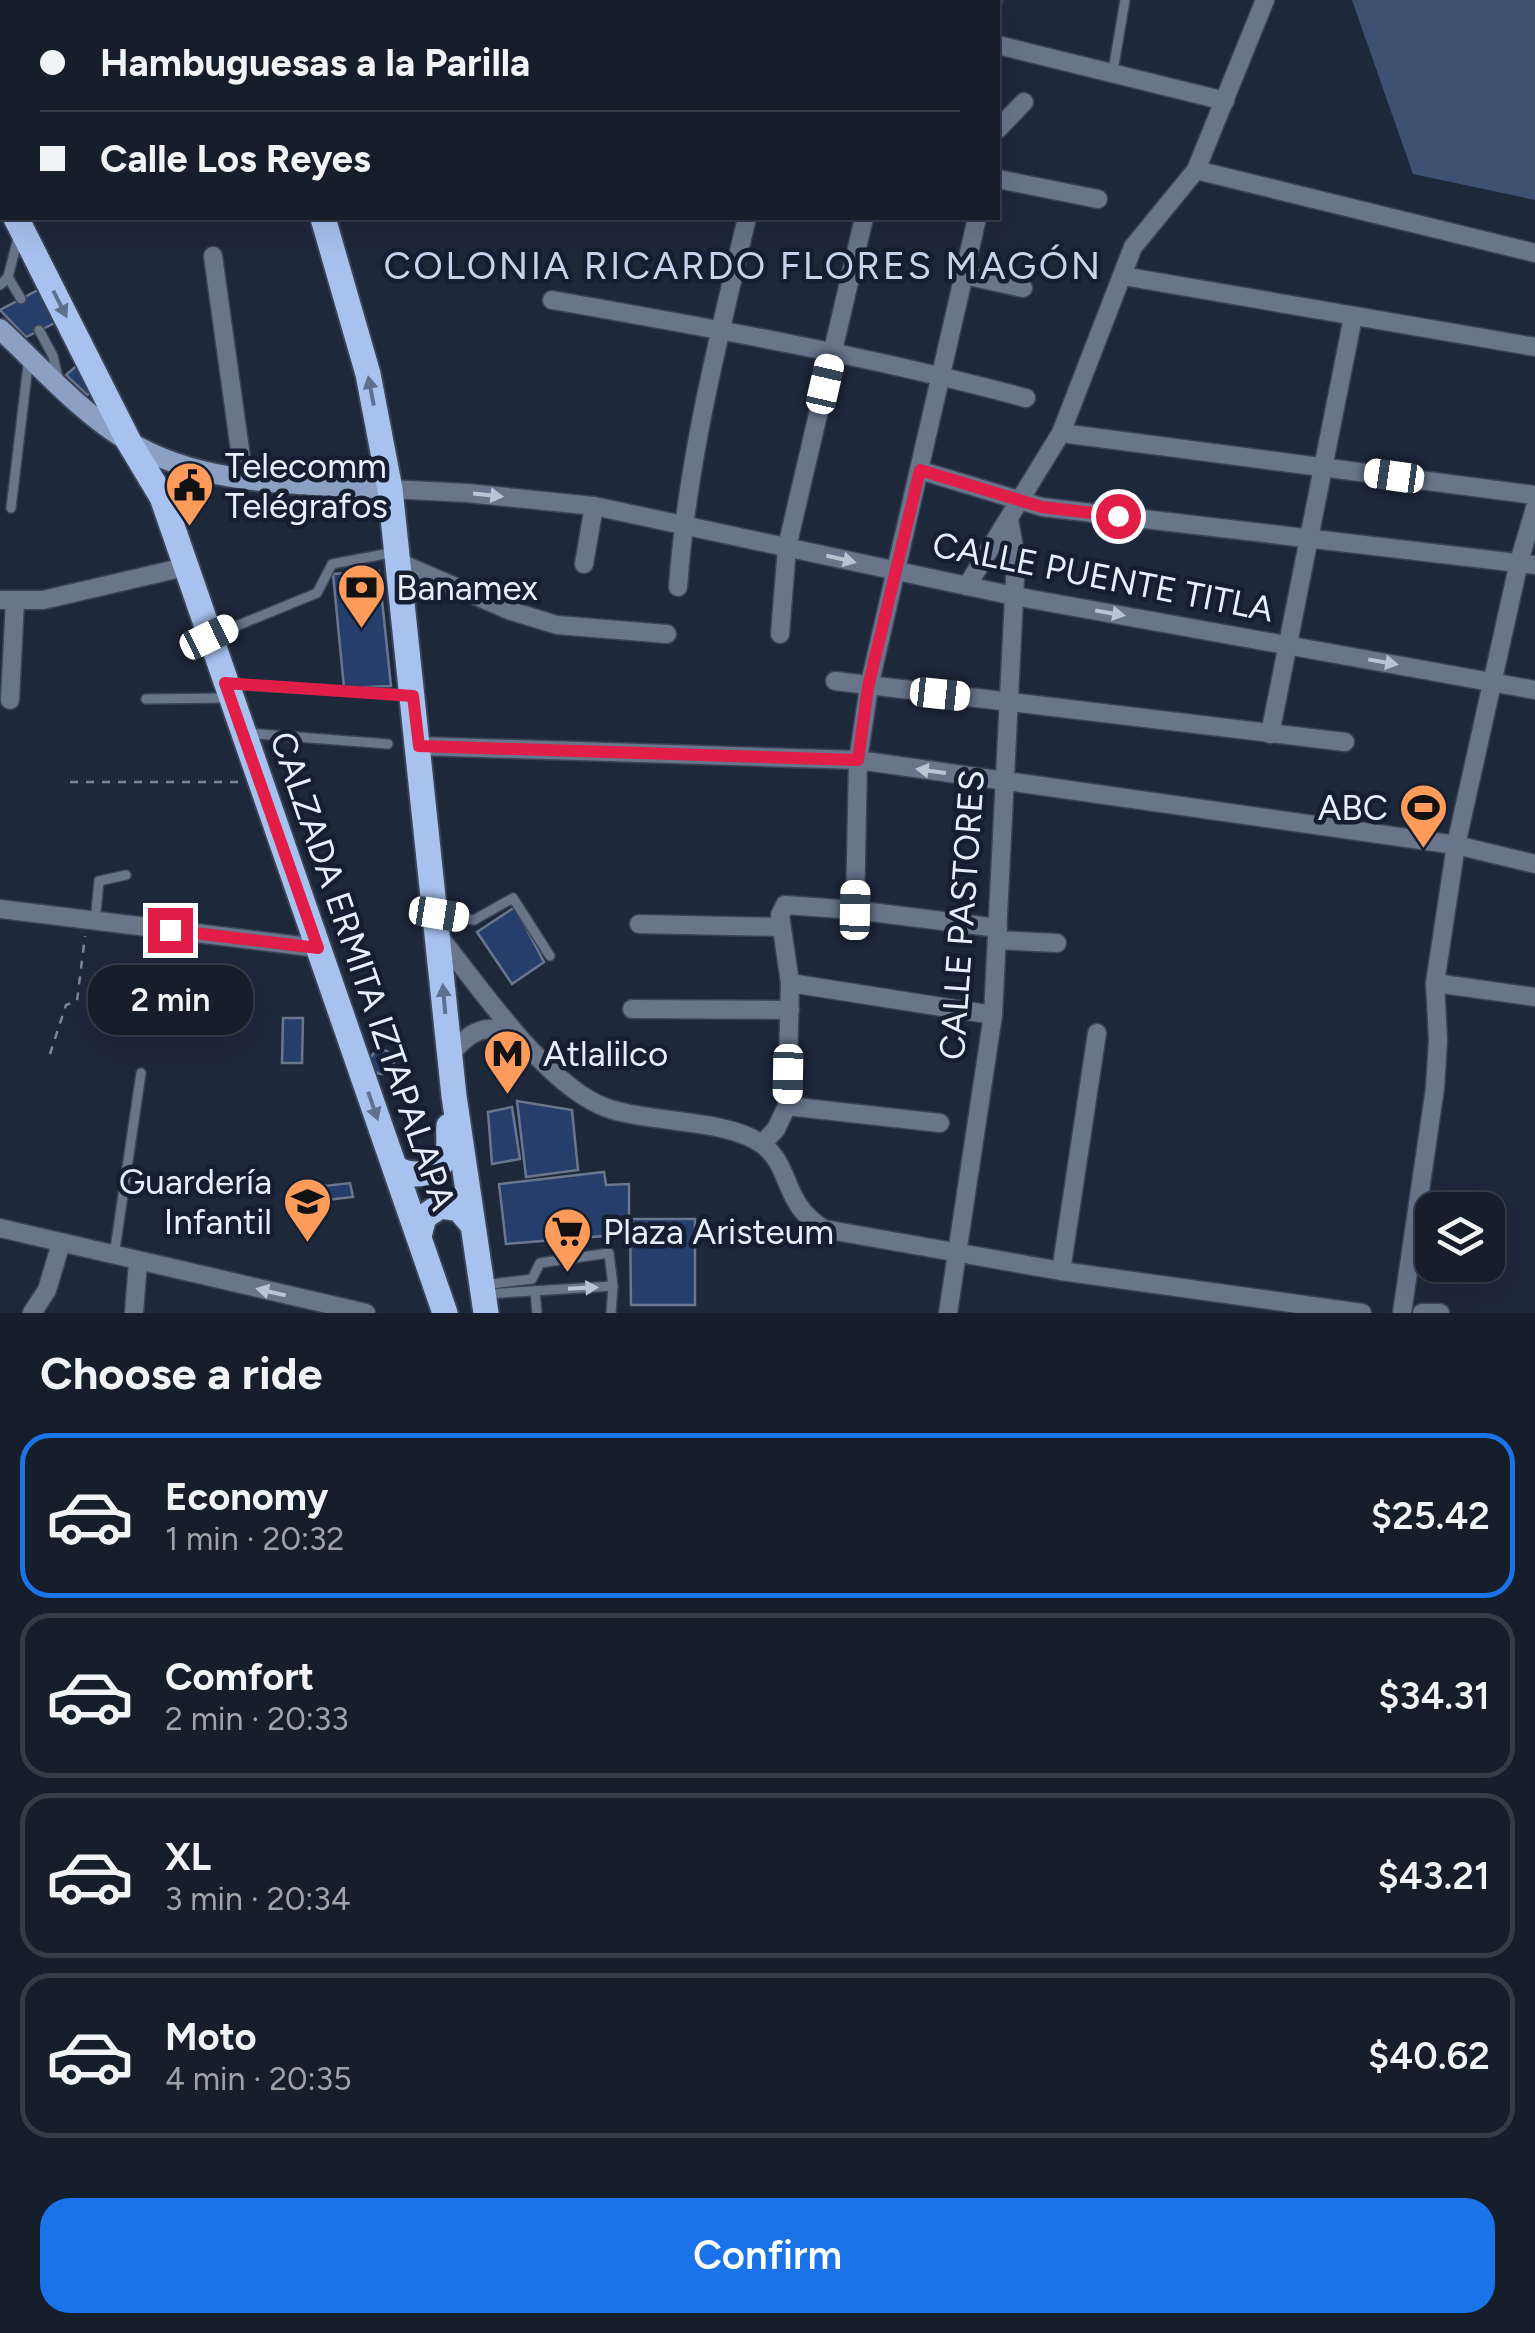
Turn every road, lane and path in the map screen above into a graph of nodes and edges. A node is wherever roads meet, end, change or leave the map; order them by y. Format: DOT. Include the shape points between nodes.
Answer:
graph roads {
  1 [pos="1126,0"];
  2 [pos="1265,0"];
  3 [pos="1000,45"];
  4 [pos="1113,71"];
  5 [pos="1225,100"];
  6 [pos="1024,102"];
  7 [pos="1000,127"];
  8 [pos="1196,170"];
  9 [pos="1000,179"];
  10 [pos="1098,199"];
  11 [pos="324,220"];
  12 [pos="747,220"];
  13 [pos="864,220"];
  14 [pos="977,220"];
  15 [pos="18,222"];
  16 [pos="1535,253"];
  17 [pos="213,256"];
  18 [pos="964,275"];
  19 [pos="1123,276"];
  20 [pos="4,281"];
  21 [pos="1023,288"];
  22 [pos="21,299"];
  23 [pos="552,300"];
  24 [pos="1352,316"];
  25 [pos="1,330"];
  26 [pos="38,330"];
  27 [pos="720,330"];
  28 [pos="1535,347"];
  29 [pos="833,352"];
  30 [pos="29,356"];
  31 [pos="940,374"];
  32 [pos="60,386"];
  33 [pos="1026,398"];
  34 [pos="1061,432"];
  35 [pos="129,442"];
  36 [pos="1323,466"];
  37 [pos="920,470"];
  38 [pos="244,479"];
  39 [pos="390,489"];
  40 [pos="1535,495"];
  41 [pos="1022,501"];
  42 [pos="594,506"];
  43 [pos="11,508"];
  44 [pos="1535,508"];
  45 [pos="1010,520"];
  46 [pos="683,525"];
  47 [pos="1309,540"];
  48 [pos="787,547"];
  49 [pos="400,563"];
  50 [pos="1527,563"];
  51 [pos="584,564"];
  52 [pos="186,567"];
  53 [pos="894,571"];
  54 [pos="967,586"];
  55 [pos="678,587"];
  56 [pos="1014,596"];
  57 [pos="7,600"];
  58 [pos="667,634"];
  59 [pos="780,634"];
  60 [pos="209,637"];
  61 [pos="1287,645"];
  62 [pos="835,681"];
  63 [pos="1492,682"];
  64 [pos="868,687"];
  65 [pos="1535,690"];
  66 [pos="228,691"];
  67 [pos="413,696"];
  68 [pos="10,700"];
  69 [pos="146,700"];
  70 [pos="1010,701"];
  71 [pos="242,733"];
  72 [pos="1270,734"];
  73 [pos="1345,742"];
  74 [pos="388,744"];
  75 [pos="419,746"];
  76 [pos="858,760"];
  77 [pos="70,782"];
  78 [pos="259,782"];
  79 [pos="1004,782"];
  80 [pos="1456,845"];
  81 [pos="1535,864"];
  82 [pos="126,875"];
  83 [pos="0,909"];
  84 [pos="855,910"];
  85 [pos="91,921"];
  86 [pos="437,924"];
  87 [pos="639,924"];
  88 [pos="782,927"];
  89 [pos="998,934"];
  90 [pos="1057,943"];
  91 [pos="318,948"];
  92 [pos="550,956"];
  93 [pos="790,983"];
  94 [pos="1434,983"];
  95 [pos="1535,997"];
  96 [pos="632,1010"];
  97 [pos="790,1010"];
  98 [pos="992,1014"];
  99 [pos="512,1030"];
  100 [pos="1097,1032"];
  101 [pos="50,1054"];
  102 [pos="450,1056"];
  103 [pos="141,1074"];
  104 [pos="454,1096"];
  105 [pos="787,1106"];
  106 [pos="940,1123"];
  107 [pos="762,1144"];
  108 [pos="395,1168"];
  109 [pos="472,1224"];
  110 [pos="0,1228"];
  111 [pos="419,1236"];
  112 [pos="61,1243"];
  113 [pos="957,1254"];
  114 [pos="114,1256"];
  115 [pos="138,1262"];
  116 [pos="1061,1271"];
  117 [pos="613,1286"];
  118 [pos="536,1290"];
  119 [pos="484,1297"];
  120 [pos="32,1313"];
  121 [pos="134,1313"];
  122 [pos="366,1313"];
  123 [pos="445,1313"];
  124 [pos="537,1313"];
  125 [pos="611,1313"];
  126 [pos="948,1313"];
  127 [pos="1362,1313"];
  128 [pos="1402,1313"];
  1 -- 4 [label="lane"];
  2 -- 5 [label="street"];
  3 -- 4 [label="street"];
  4 -- 5 [label="street"];
  5 -- 8 [label="street"];
  6 -- 7 [label="street"];
  8 -- 16 [label="street"];
  8 -- 19 [label="street" via="1133,247"];
  9 -- 10 [label="street"];
  39 -- 11 [label="main road, CALZADA ERMITA IZTAPALAPA, one-way" via="368,374"];
  12 -- 27 [label="street"];
  13 -- 29 [label="street"];
  14 -- 18 [label="street"];
  15 -- 20 [label="lane"];
  15 -- 35 [label="main road, CALZADA ERMITA IZTAPALAPA, one-way"];
  17 -- 38 [label="street"];
  18 -- 21 [label="street"];
  18 -- 31 [label="street"];
  19 -- 24 [label="street"];
  19 -- 34 [label="street"];
  20 -- 22 [label="lane"];
  23 -- 27 [label="street"];
  24 -- 28 [label="street"];
  24 -- 36 [label="street"];
  25 -- 30 [label="street, CALLE PUENTE TITLA"];
  26 -- 32 [label="lane"];
  27 -- 29 [label="street"];
  27 -- 46 [label="street"];
  29 -- 31 [label="street"];
  29 -- 48 [label="street"];
  30 -- 32 [label="street, CALLE PUENTE TITLA"];
  30 -- 43 [label="lane"];
  31 -- 33 [label="street"];
  31 -- 37 [label="street"];
  32 -- 35 [label="street, CALLE PUENTE TITLA"];
  34 -- 36 [label="street"];
  34 -- 41 [label="street"];
  35 -- 38 [label="street, CALLE PUENTE TITLA" via="194,470"];
  35 -- 52 [label="main road, CALZADA ERMITA IZTAPALAPA" via="162,497"];
  36 -- 40 [label="street"];
  36 -- 47 [label="street"];
  37 -- 41 [label="street"];
  37 -- 53 [label="street"];
  38 -- 39 [label="street, CALLE PUENTE TITLA"];
  39 -- 42 [label="street, CALLE PUENTE TITLA, one-way"];
  39 -- 49 [label="main road, CALZADA ERMITA IZTAPALAPA"];
  41 -- 45 [label="street"];
  41 -- 47 [label="street"];
  42 -- 46 [label="street, CALLE PUENTE TITLA"];
  42 -- 51 [label="street"];
  44 -- 50 [label="street"];
  45 -- 54 [label="street"];
  45 -- 56 [label="street, CALLE PASTORES"];
  46 -- 48 [label="street, CALLE PUENTE TITLA"];
  46 -- 55 [label="street"];
  47 -- 50 [label="street"];
  47 -- 61 [label="street"];
  48 -- 53 [label="street, CALLE PUENTE TITLA, one-way"];
  48 -- 59 [label="street"];
  49 -- 58 [label="street" via="510,612 557,624"];
  49 -- 60 [label="lane" via="386,554 332,564 317,593"];
  49 -- 67 [label="main road, CALZADA ERMITA IZTAPALAPA"];
  50 -- 63 [label="street"];
  52 -- 57 [label="street" via="43,600"];
  52 -- 60 [label="main road, CALZADA ERMITA IZTAPALAPA"];
  53 -- 54 [label="street, CALLE PUENTE TITLA"];
  53 -- 64 [label="street"];
  54 -- 56 [label="street, CALLE PUENTE TITLA"];
  56 -- 61 [label="street, CALLE PUENTE TITLA, one-way"];
  56 -- 70 [label="street, CALLE PASTORES"];
  57 -- 68 [label="street"];
  60 -- 66 [label="main road, CALZADA ERMITA IZTAPALAPA"];
  61 -- 63 [label="street, CALLE PUENTE TITLA, one-way"];
  61 -- 72 [label="street"];
  62 -- 64 [label="street"];
  63 -- 65 [label="street, CALLE PUENTE TITLA"];
  63 -- 80 [label="street"];
  64 -- 70 [label="street"];
  64 -- 76 [label="street"];
  66 -- 67 [label="lane"];
  66 -- 69 [label="lane"];
  66 -- 71 [label="main road, CALZADA ERMITA IZTAPALAPA"];
  67 -- 75 [label="main road, CALZADA ERMITA IZTAPALAPA"];
  70 -- 72 [label="street"];
  70 -- 79 [label="street, CALLE PASTORES"];
  71 -- 74 [label="lane"];
  71 -- 78 [label="main road, CALZADA ERMITA IZTAPALAPA"];
  72 -- 73 [label="street"];
  75 -- 76 [label="street"];
  75 -- 86 [label="main road, CALZADA ERMITA IZTAPALAPA"];
  79 -- 76 [label="street, one-way"];
  76 -- 84 [label="street"];
  77 -- 78 [label="path"];
  78 -- 91 [label="main road, CALZADA ERMITA IZTAPALAPA"];
  79 -- 80 [label="street"];
  79 -- 89 [label="street, CALLE PASTORES"];
  80 -- 81 [label="street"];
  80 -- 94 [label="street"];
  82 -- 85 [label="lane" via="99,881"];
  83 -- 85 [label="street"];
  84 -- 88 [label="street" via="792,903 780,915"];
  84 -- 89 [label="street"];
  85 -- 91 [label="street"];
  85 -- 101 [label="path" via="77,1001 66,1005"];
  86 -- 92 [label="lane" via="474,920 513,898"];
  86 -- 99 [label="street"];
  102 -- 86 [label="main road, CALZADA ERMITA IZTAPALAPA, one-way"];
  87 -- 88 [label="street"];
  88 -- 93 [label="street"];
  89 -- 90 [label="street"];
  89 -- 98 [label="street, CALLE PASTORES"];
  91 -- 108 [label="main road, CALZADA ERMITA IZTAPALAPA, one-way"];
  93 -- 97 [label="street"];
  93 -- 98 [label="street"];
  94 -- 95 [label="street"];
  94 -- 128 [label="street" via="1435,1088"];
  96 -- 97 [label="street"];
  97 -- 105 [label="street"];
  98 -- 113 [label="street, CALLE PASTORES"];
  99 -- 102 [label="street" via="474,1030"];
  99 -- 107 [label="street" via="580,1093 607,1108"];
  100 -- 116 [label="street"];
  102 -- 104 [label="main road, CALZADA ERMITA IZTAPALAPA"];
  103 -- 114 [label="lane"];
  104 -- 108 [label="main road" via="442,1162 422,1174"];
  104 -- 109 [label="main road, CALZADA ERMITA IZTAPALAPA"];
  105 -- 106 [label="street"];
  105 -- 107 [label="street"];
  107 -- 113 [label="street" via="796,1204 824,1229"];
  108 -- 111 [label="main road, CALZADA ERMITA IZTAPALAPA"];
  109 -- 111 [label="main road" via="459,1208 440,1206 424,1217"];
  109 -- 119 [label="main road, CALZADA ERMITA IZTAPALAPA"];
  110 -- 112 [label="street"];
  111 -- 123 [label="main road, CALZADA ERMITA IZTAPALAPA"];
  112 -- 114 [label="street"];
  112 -- 120 [label="street" via="47,1290"];
  113 -- 116 [label="street"];
  113 -- 126 [label="street, CALLE PASTORES"];
  114 -- 115 [label="street"];
  115 -- 121 [label="street"];
  122 -- 115 [label="street, one-way"];
  116 -- 127 [label="street"];
  118 -- 117 [label="lane, one-way"];
  117 -- 119 [label="lane" via="609,1253 540,1263 532,1279"];
  117 -- 125 [label="lane"];
  118 -- 119 [label="lane"];
  118 -- 124 [label="lane"];
}
